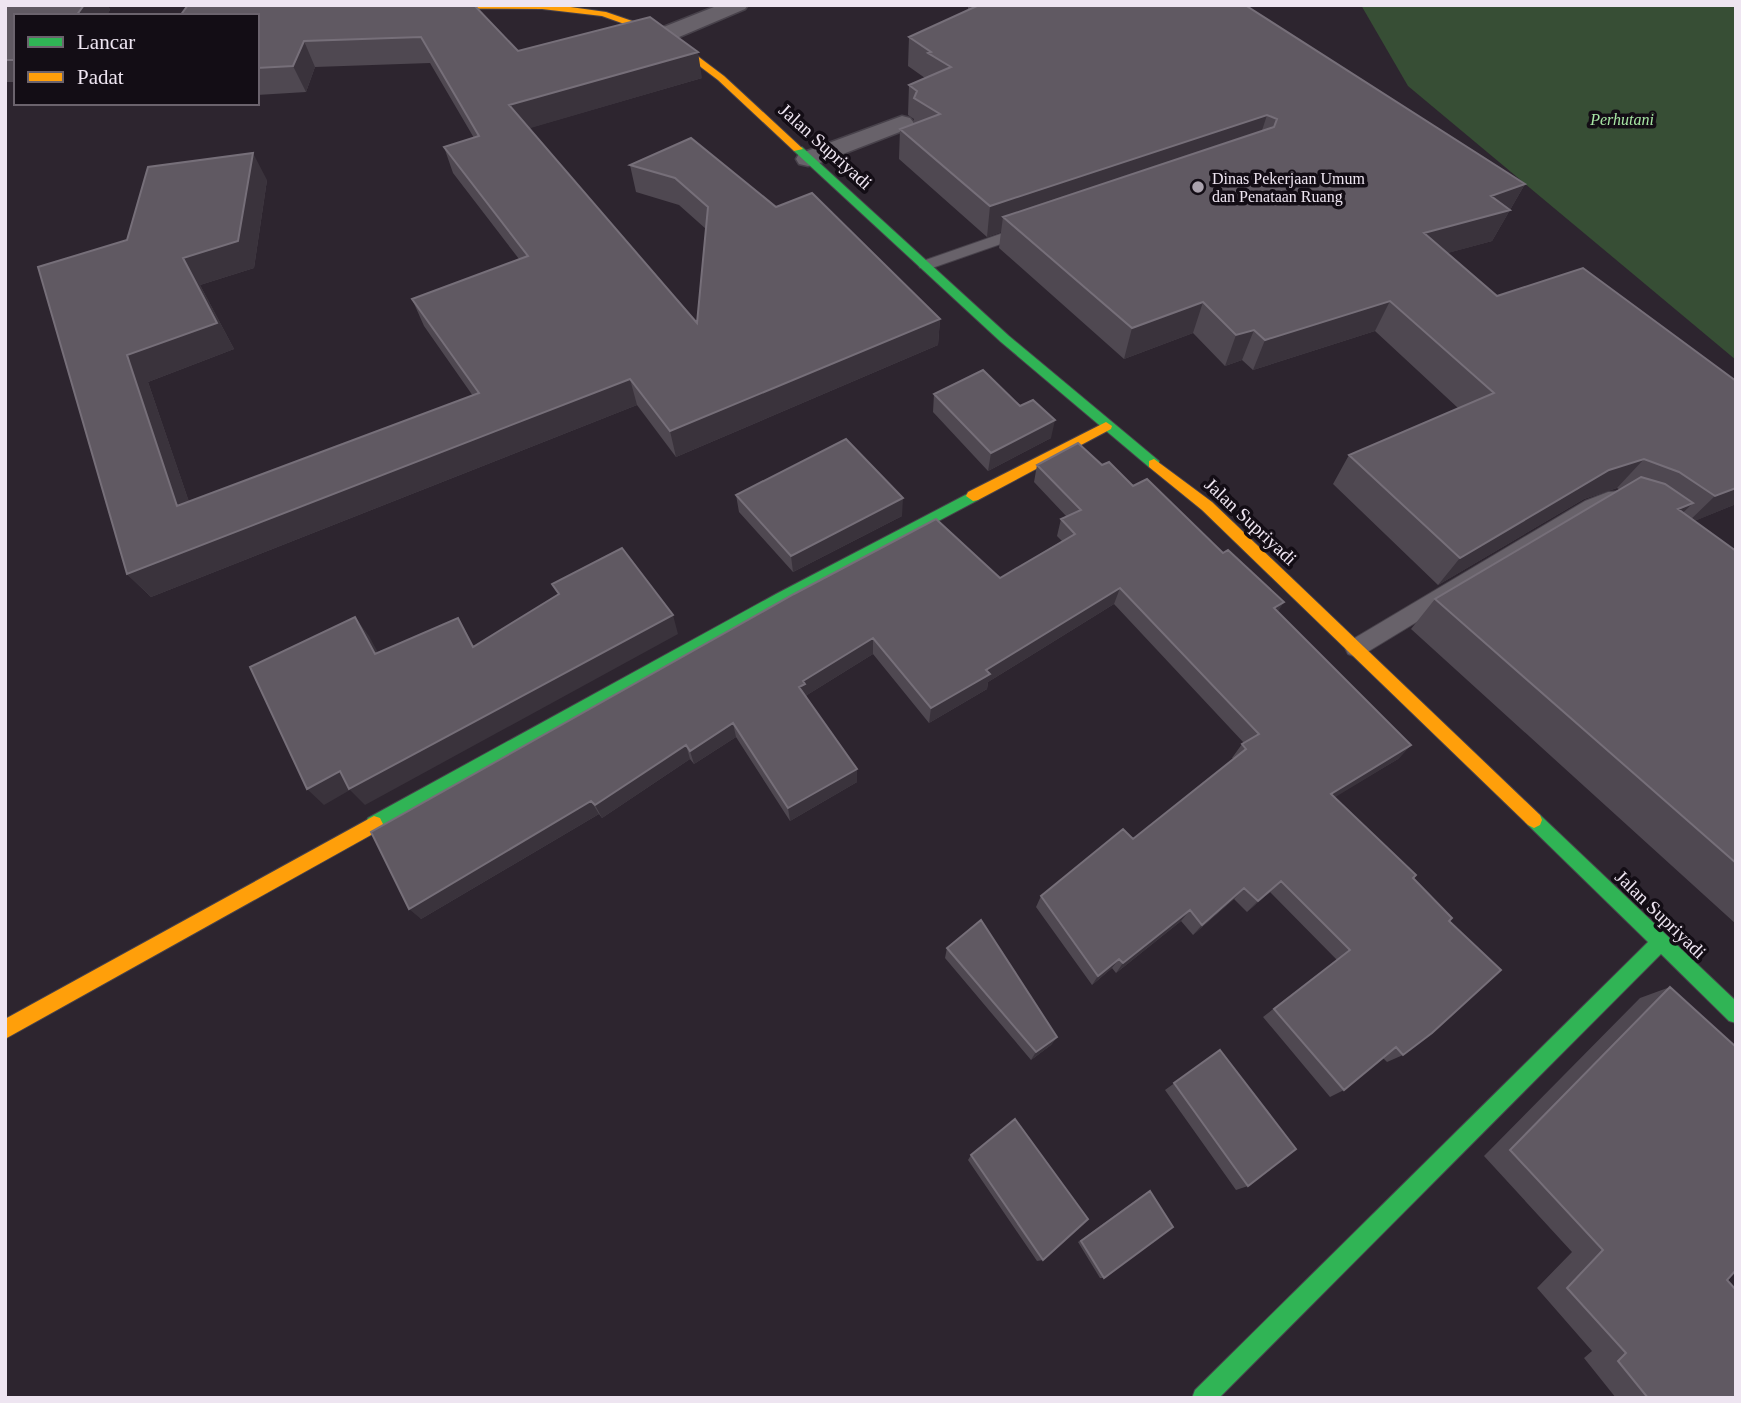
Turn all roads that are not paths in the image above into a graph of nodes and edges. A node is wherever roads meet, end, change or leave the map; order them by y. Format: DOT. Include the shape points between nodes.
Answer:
graph roads {
  1 [pos="319,5"];
  2 [pos="738,5"];
  3 [pos="542,6"];
  4 [pos="664,35"];
  5 [pos="902,123"];
  6 [pos="818,155"];
  7 [pos="1048,223"];
  8 [pos="983,245"];
  9 [pos="930,264"];
  10 [pos="1106,426"];
  11 [pos="1640,506"];
  12 [pos="1360,646"];
  13 [pos="1660,942"];
  14 [pos="1732,1001"];
  15 [pos="5,1030"];
  16 [pos="1203,1398"];
  1 -- 3 [label="main road, Jalan Supriyadi"];
  2 -- 4 [label="street"];
  3 -- 4 [label="main road, Jalan Supriyadi" via="603,14"];
  4 -- 6 [label="main road, Jalan Supriyadi"];
  5 -- 6 [label="street"];
  6 -- 9 [label="main road, Jalan Supriyadi"];
  7 -- 8 [label="lane"];
  8 -- 9 [label="lane"];
  9 -- 10 [label="main road, Jalan Supriyadi" via="1005,339"];
  10 -- 12 [label="main road, Jalan Supriyadi" via="1207,506"];
  10 -- 15 [label="main road" via="769,604"];
  11 -- 12 [label="lane" via="1620,498 1591,506"];
  12 -- 13 [label="main road, Jalan Supriyadi"];
  13 -- 14 [label="main road, Jalan Supriyadi"];
  13 -- 16 [label="main road"];
}
